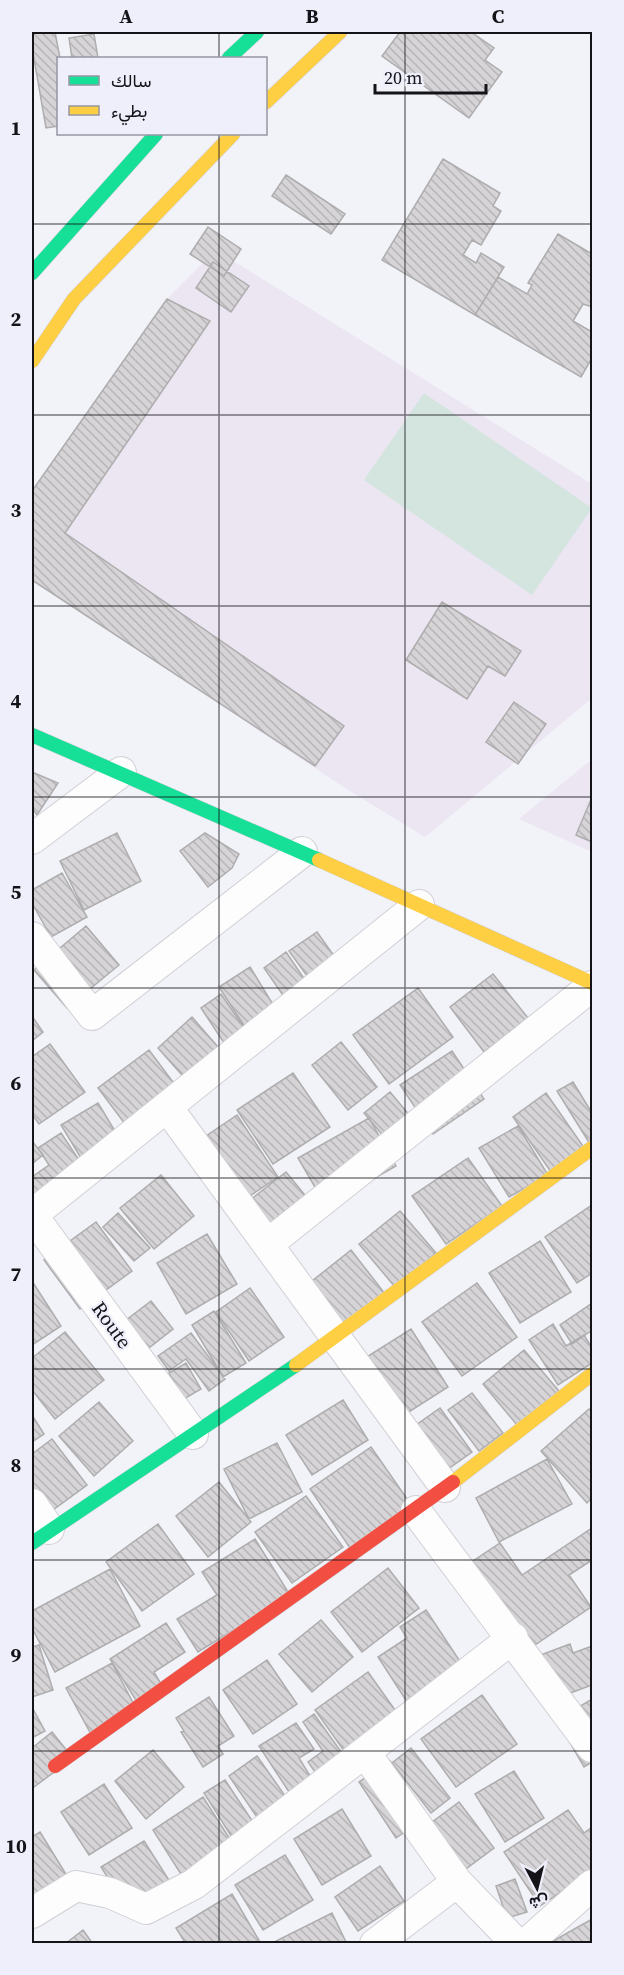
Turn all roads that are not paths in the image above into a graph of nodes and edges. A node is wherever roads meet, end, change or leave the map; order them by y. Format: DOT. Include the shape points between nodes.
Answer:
graph roads {
  1 [pos="257,32"];
  2 [pos="340,32"];
  3 [pos="230,57"];
  4 [pos="267,101"];
  5 [pos="155,135"];
  6 [pos="232,135"];
  7 [pos="32,273"];
  8 [pos="32,361"];
  9 [pos="32,735"];
  10 [pos="121,772"];
  11 [pos="32,839"];
  12 [pos="302,852"];
  13 [pos="419,905"];
  14 [pos="32,937"];
  15 [pos="592,984"];
  16 [pos="167,1107"];
  17 [pos="592,1148"];
  18 [pos="32,1215"];
  19 [pos="267,1244"];
  20 [pos="336,1338"];
  21 [pos="592,1374"];
  22 [pos="193,1434"];
  23 [pos="445,1486"];
  24 [pos="32,1504"];
  25 [pos="416,1511"];
  26 [pos="40,1536"];
  27 [pos="513,1638"];
  28 [pos="592,1747"];
  29 [pos="366,1754"];
  30 [pos="54,1766"];
  31 [pos="457,1882"];
  32 [pos="592,1885"];
  33 [pos="32,1913"];
  34 [pos="375,1944"];
  35 [pos="517,1944"];
  36 [pos="526,1944"];
  1 -- 3 [label="street"];
  2 -- 4 [label="street"];
  5 -- 7 [label="street"];
  6 -- 8 [label="street" via="74,300"];
  9 -- 10 [label="street"];
  10 -- 11 [label="street"];
  10 -- 12 [label="street"];
  12 -- 13 [label="street"];
  12 -- 14 [label="street" via="92,1015"];
  13 -- 15 [label="street"];
  13 -- 16 [label="street"];
  15 -- 19 [label="street"];
  16 -- 18 [label="street"];
  16 -- 19 [label="street"];
  17 -- 20 [label="street"];
  18 -- 22 [label="street, Route"];
  19 -- 20 [label="street"];
  20 -- 22 [label="street"];
  20 -- 23 [label="street"];
  21 -- 23 [label="street"];
  22 -- 26 [label="street"];
  23 -- 25 [label="street"];
  24 -- 26 [label="street"];
  25 -- 27 [label="street"];
  25 -- 30 [label="street"];
  27 -- 28 [label="street"];
  27 -- 29 [label="street"];
  29 -- 31 [label="street"];
  29 -- 33 [label="street" via="194,1884 146,1909 110,1893 76,1886"];
  31 -- 34 [label="street"];
  31 -- 35 [label="street"];
  32 -- 36 [label="street"];
}
